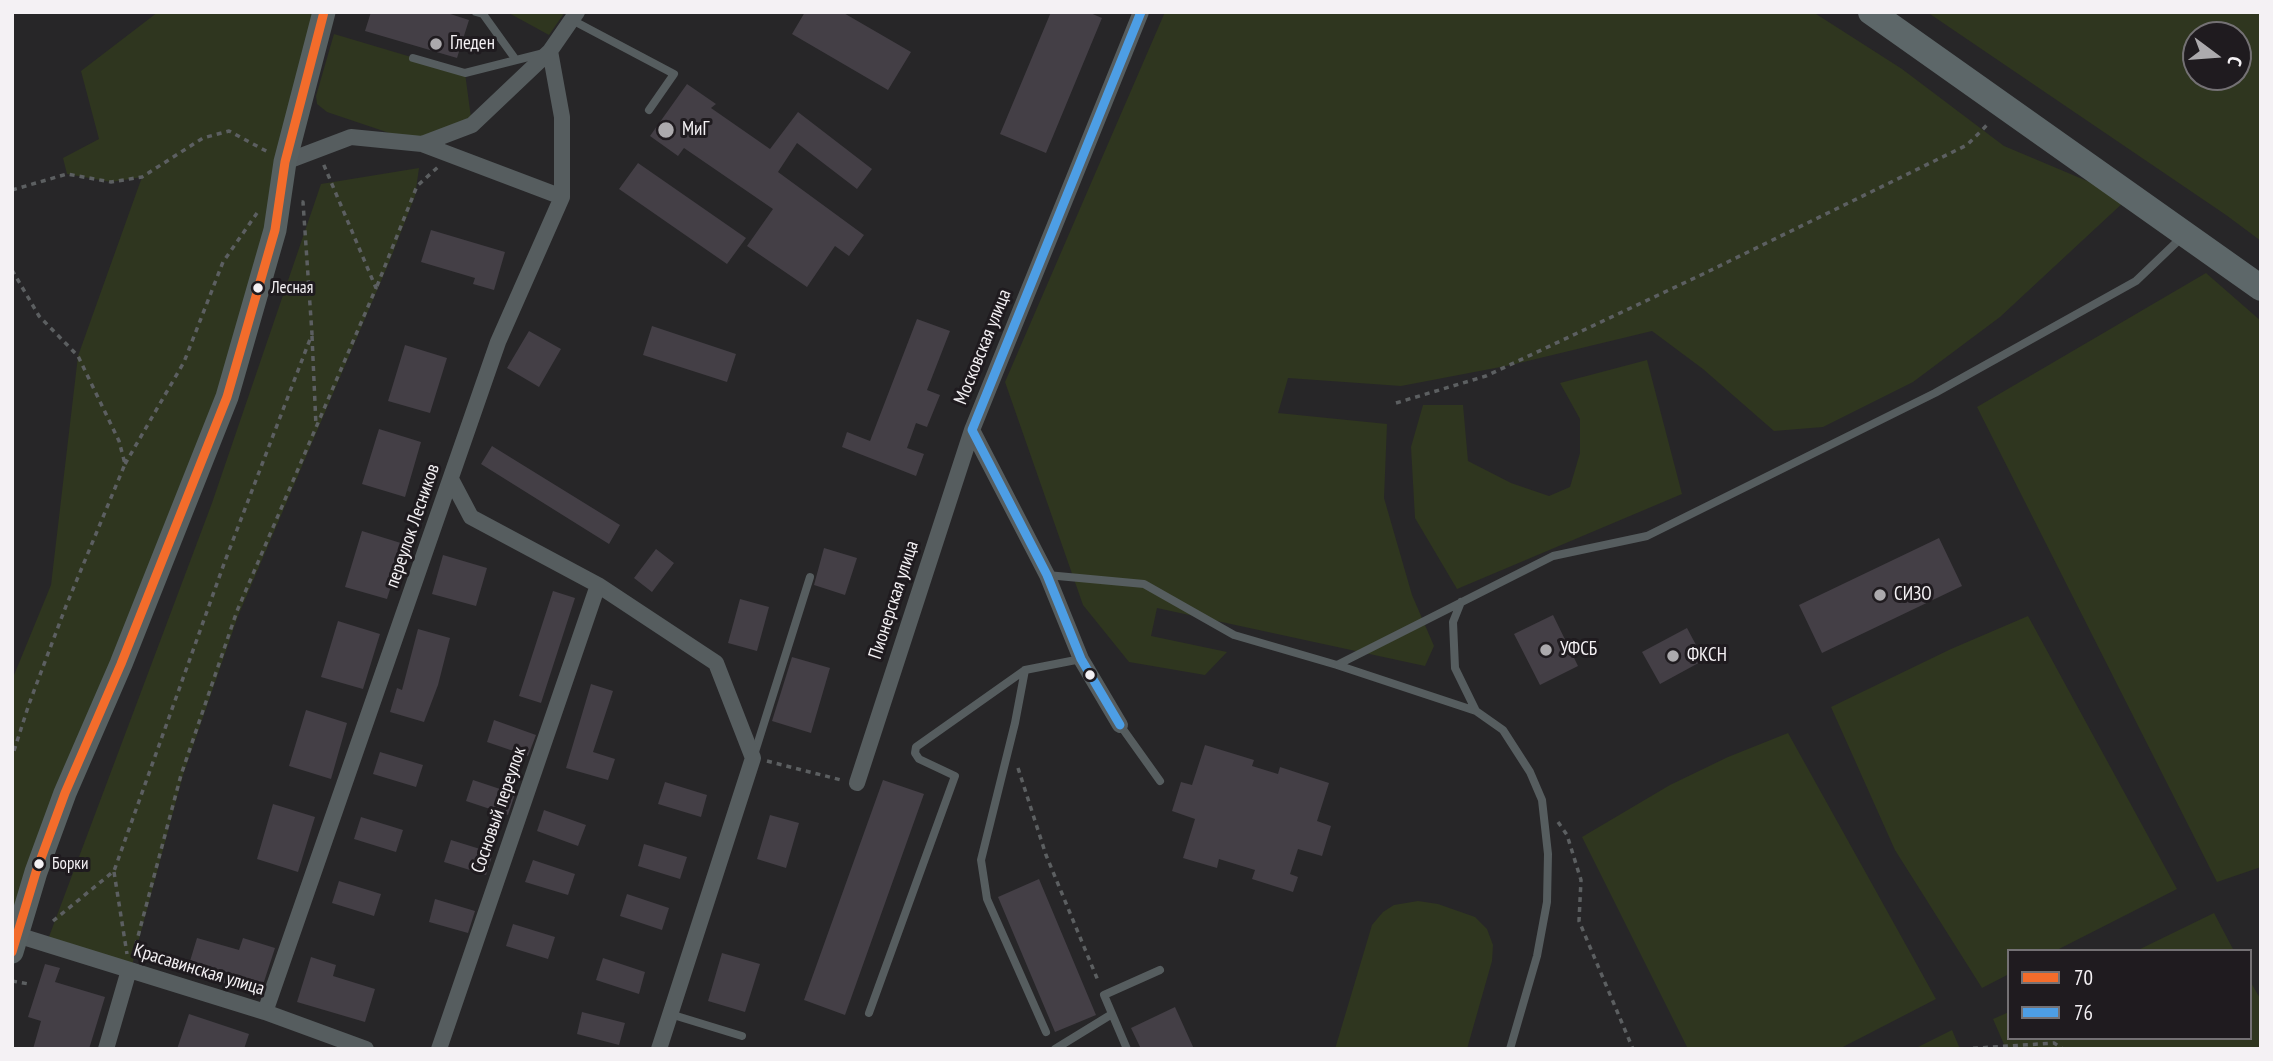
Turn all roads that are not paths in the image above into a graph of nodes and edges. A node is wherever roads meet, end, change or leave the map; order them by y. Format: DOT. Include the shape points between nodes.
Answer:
graph roads {
  1 [pos="324,12"];
  2 [pos="476,12"];
  3 [pos="1141,12"];
  4 [pos="1871,12"];
  5 [pos="574,16"];
  6 [pos="550,51"];
  7 [pos="413,58"];
  8 [pos="516,60"];
  9 [pos="649,110"];
  10 [pos="422,144"];
  11 [pos="285,162"];
  12 [pos="562,197"];
  13 [pos="2186,233"];
  14 [pos="2261,288"];
  15 [pos="972,430"];
  16 [pos="452,481"];
  17 [pos="1046,575"];
  18 [pos="810,577"];
  19 [pos="598,585"];
  20 [pos="1461,602"];
  21 [pos="1081,659"];
  22 [pos="1337,665"];
  23 [pos="1025,670"];
  24 [pos="1476,711"];
  25 [pos="1120,725"];
  26 [pos="753,758"];
  27 [pos="1160,781"];
  28 [pos="857,783"];
  29 [pos="15,943"];
  30 [pos="129,970"];
  31 [pos="1160,970"];
  32 [pos="265,1012"];
  33 [pos="869,1013"];
  34 [pos="670,1014"];
  35 [pos="1112,1014"];
  36 [pos="1046,1032"];
  37 [pos="742,1036"];
  38 [pos="106,1049"];
  39 [pos="366,1049"];
  40 [pos="439,1049"];
  41 [pos="659,1049"];
  42 [pos="1055,1049"];
  43 [pos="1127,1049"];
  44 [pos="1510,1049"];
  1 -- 11 [label="main road"];
  2 -- 8 [label="lane" via="483,14"];
  3 -- 15 [label="street, Московская улица"];
  4 -- 13 [label="main road"];
  5 -- 6 [label="street"];
  5 -- 9 [label="lane" via="674,74"];
  6 -- 8 [label="lane"];
  6 -- 10 [label="street" via="472,125"];
  6 -- 12 [label="street, переулок Лесников" via="562,117"];
  7 -- 8 [label="lane" via="465,73"];
  10 -- 11 [label="street" via="351,137"];
  10 -- 12 [label="street"];
  11 -- 29 [label="main road" via="275,230 227,397 65,793"];
  12 -- 16 [label="street, переулок Лесников" via="498,342"];
  13 -- 14 [label="main road"];
  13 -- 20 [label="lane" via="2136,281 1935,393 1647,536 1553,556"];
  15 -- 17 [label="street, Московская улица"];
  15 -- 28 [label="street, Пионерская улица"];
  16 -- 19 [label="street" via="471,517"];
  16 -- 32 [label="street, переулок Лесников"];
  17 -- 21 [label="street, Московская улица"];
  17 -- 22 [label="lane" via="1144,584 1234,635"];
  18 -- 26 [label="lane"];
  19 -- 26 [label="street" via="716,663"];
  19 -- 40 [label="street, Сосновый переулок"];
  20 -- 22 [label="lane"];
  20 -- 24 [label="lane" via="1453,622 1455,668"];
  21 -- 23 [label="lane"];
  21 -- 25 [label="street, Московская улица"];
  22 -- 24 [label="lane"];
  23 -- 33 [label="lane" via="916,747 919,759 955,776"];
  23 -- 36 [label="lane" via="981,860 987,899"];
  24 -- 44 [label="lane" via="1503,730 1530,772 1542,800 1548,854 1547,902 1537,956"];
  25 -- 27 [label="lane"];
  26 -- 34 [label="street"];
  29 -- 30 [label="street, Красавинская улица"];
  30 -- 32 [label="street, Красавинская улица"];
  30 -- 38 [label="street"];
  31 -- 35 [label="lane" via="1104,995"];
  32 -- 39 [label="street, Красавинская улица"];
  34 -- 37 [label="lane"];
  34 -- 41 [label="street"];
  35 -- 42 [label="lane"];
  35 -- 43 [label="lane"];
}
